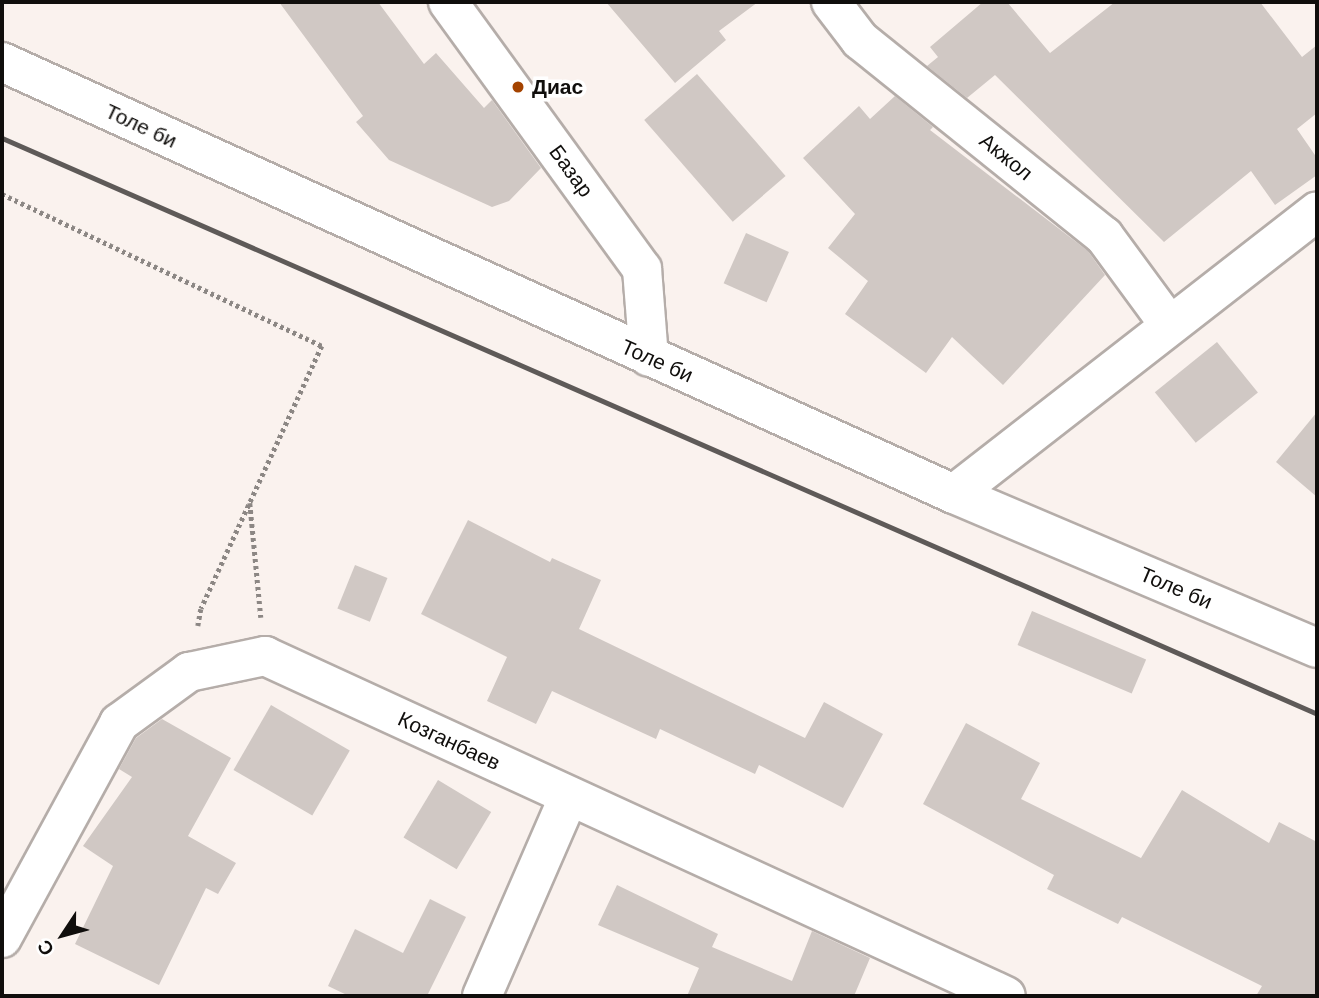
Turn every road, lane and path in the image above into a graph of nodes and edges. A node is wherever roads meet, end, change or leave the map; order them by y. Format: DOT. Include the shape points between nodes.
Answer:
graph roads {
  1 [pos="448,2"];
  2 [pos="831,2"];
  3 [pos="2,62"];
  4 [pos="2,194"];
  5 [pos="1317,211"];
  6 [pos="1168,323"];
  7 [pos="649,357"];
  8 [pos="954,494"];
  9 [pos="250,503"];
  10 [pos="1317,648"];
  11 [pos="265,656"];
  12 [pos="189,672"];
  13 [pos="569,796"];
  14 [pos="2,938"];
  15 [pos="482,996"];
  16 [pos="1006,996"];
  1 -- 7 [label="street, Базар" via="642,269"];
  2 -- 6 [label="street, Акжол" via="860,40 1104,236"];
  3 -- 7 [label="street, Толе би"];
  4 -- 9 [label="path" via="322,346"];
  5 -- 6 [label="street"];
  6 -- 8 [label="street"];
  7 -- 8 [label="street, Толе би"];
  8 -- 10 [label="street, Толе би"];
  9 -- 11 [label="path"];
  9 -- 12 [label="path" via="201,609"];
  11 -- 12 [label="street"];
  11 -- 13 [label="street, Козганбаев"];
  12 -- 14 [label="street" via="119,723"];
  13 -- 15 [label="street"];
  13 -- 16 [label="street, Козганбаев"];
}
